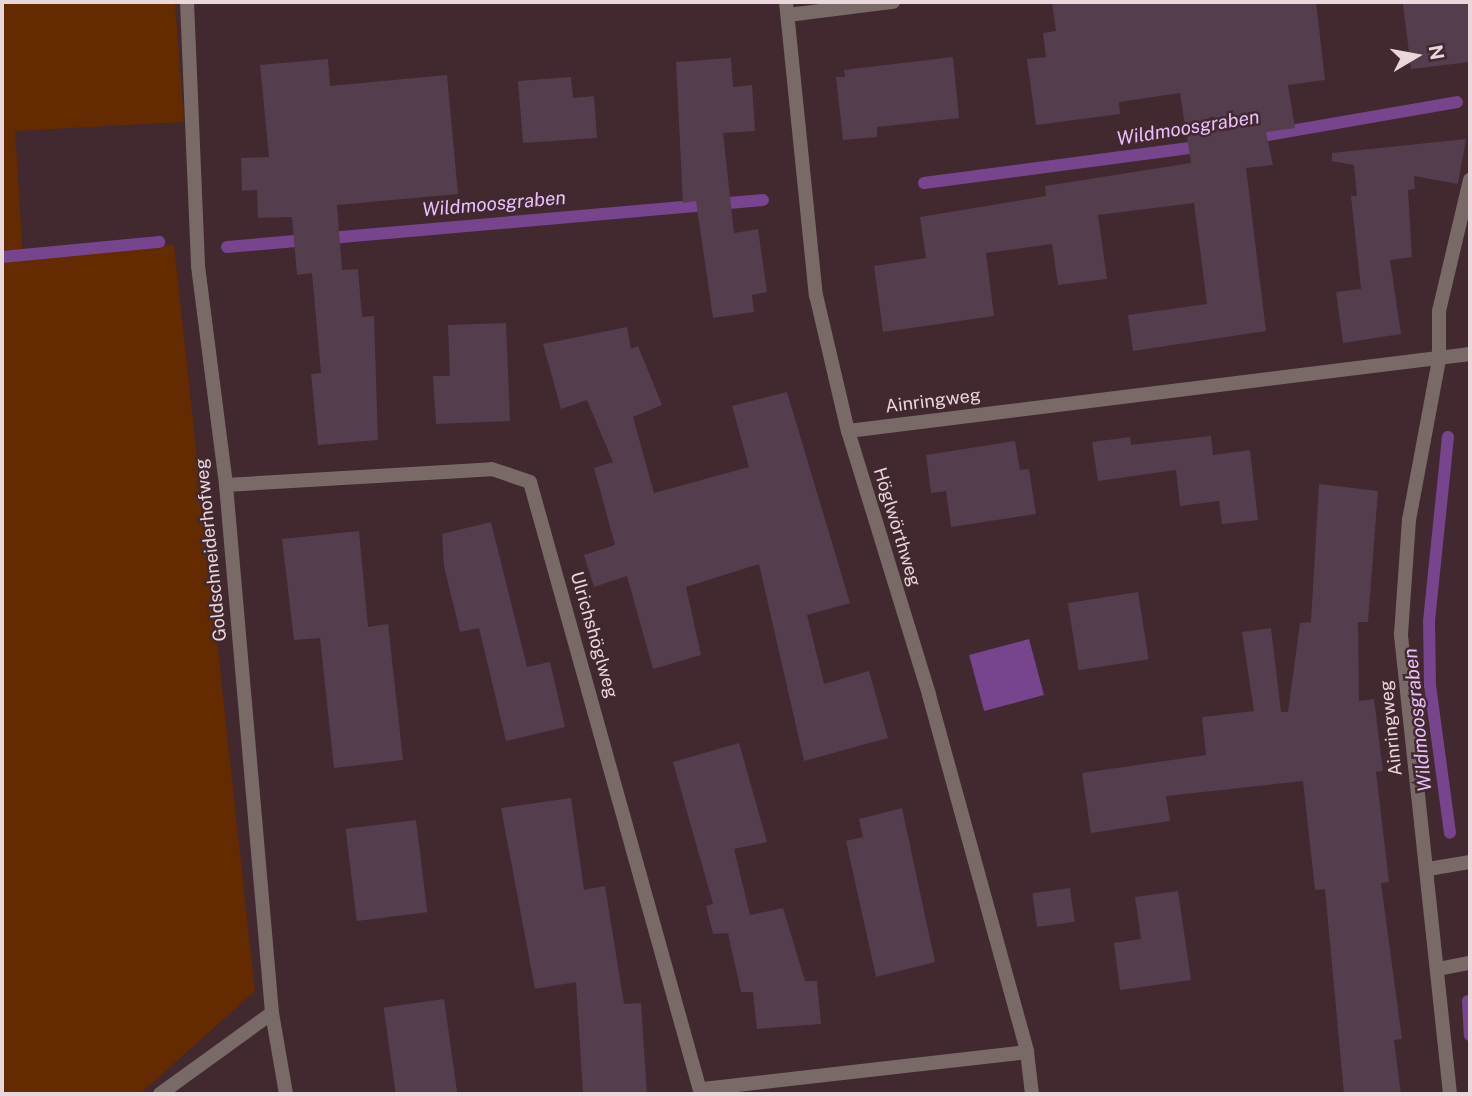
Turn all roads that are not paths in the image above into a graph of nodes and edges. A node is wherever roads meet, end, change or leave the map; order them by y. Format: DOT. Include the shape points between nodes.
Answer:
graph roads {
  1 [pos="187,2"];
  2 [pos="893,2"];
  3 [pos="787,8"];
  4 [pos="1470,180"];
  5 [pos="1470,354"];
  6 [pos="1439,360"];
  7 [pos="848,431"];
  8 [pos="226,485"];
  9 [pos="1470,862"];
  10 [pos="1428,869"];
  11 [pos="1470,963"];
  12 [pos="1438,969"];
  13 [pos="272,1013"];
  14 [pos="1027,1052"];
  15 [pos="702,1092"];
  16 [pos="160,1094"];
  17 [pos="286,1094"];
  18 [pos="1032,1094"];
  19 [pos="1450,1094"];
  1 -- 8 [label="street, Goldschneiderhofweg" via="198,266"];
  2 -- 3 [label="street"];
  3 -- 7 [label="street, Höglwörthweg" via="816,295"];
  4 -- 6 [label="street, Ainringweg" via="1439,311"];
  5 -- 6 [label="street"];
  6 -- 7 [label="street, Ainringweg"];
  6 -- 10 [label="street, Ainringweg" via="1409,520 1401,635"];
  7 -- 14 [label="street, Höglwörthweg" via="929,695"];
  8 -- 13 [label="street, Goldschneiderhofweg"];
  8 -- 15 [label="street, Ulrichshöglweg" via="492,469 514,471 530,482"];
  9 -- 10 [label="street"];
  10 -- 12 [label="street, Ainringweg"];
  11 -- 12 [label="street"];
  12 -- 19 [label="street, Ainringweg"];
  13 -- 16 [label="street"];
  13 -- 17 [label="street, Goldschneiderhofweg"];
  14 -- 15 [label="street"];
  14 -- 18 [label="street, Höglwörthweg"];
}
